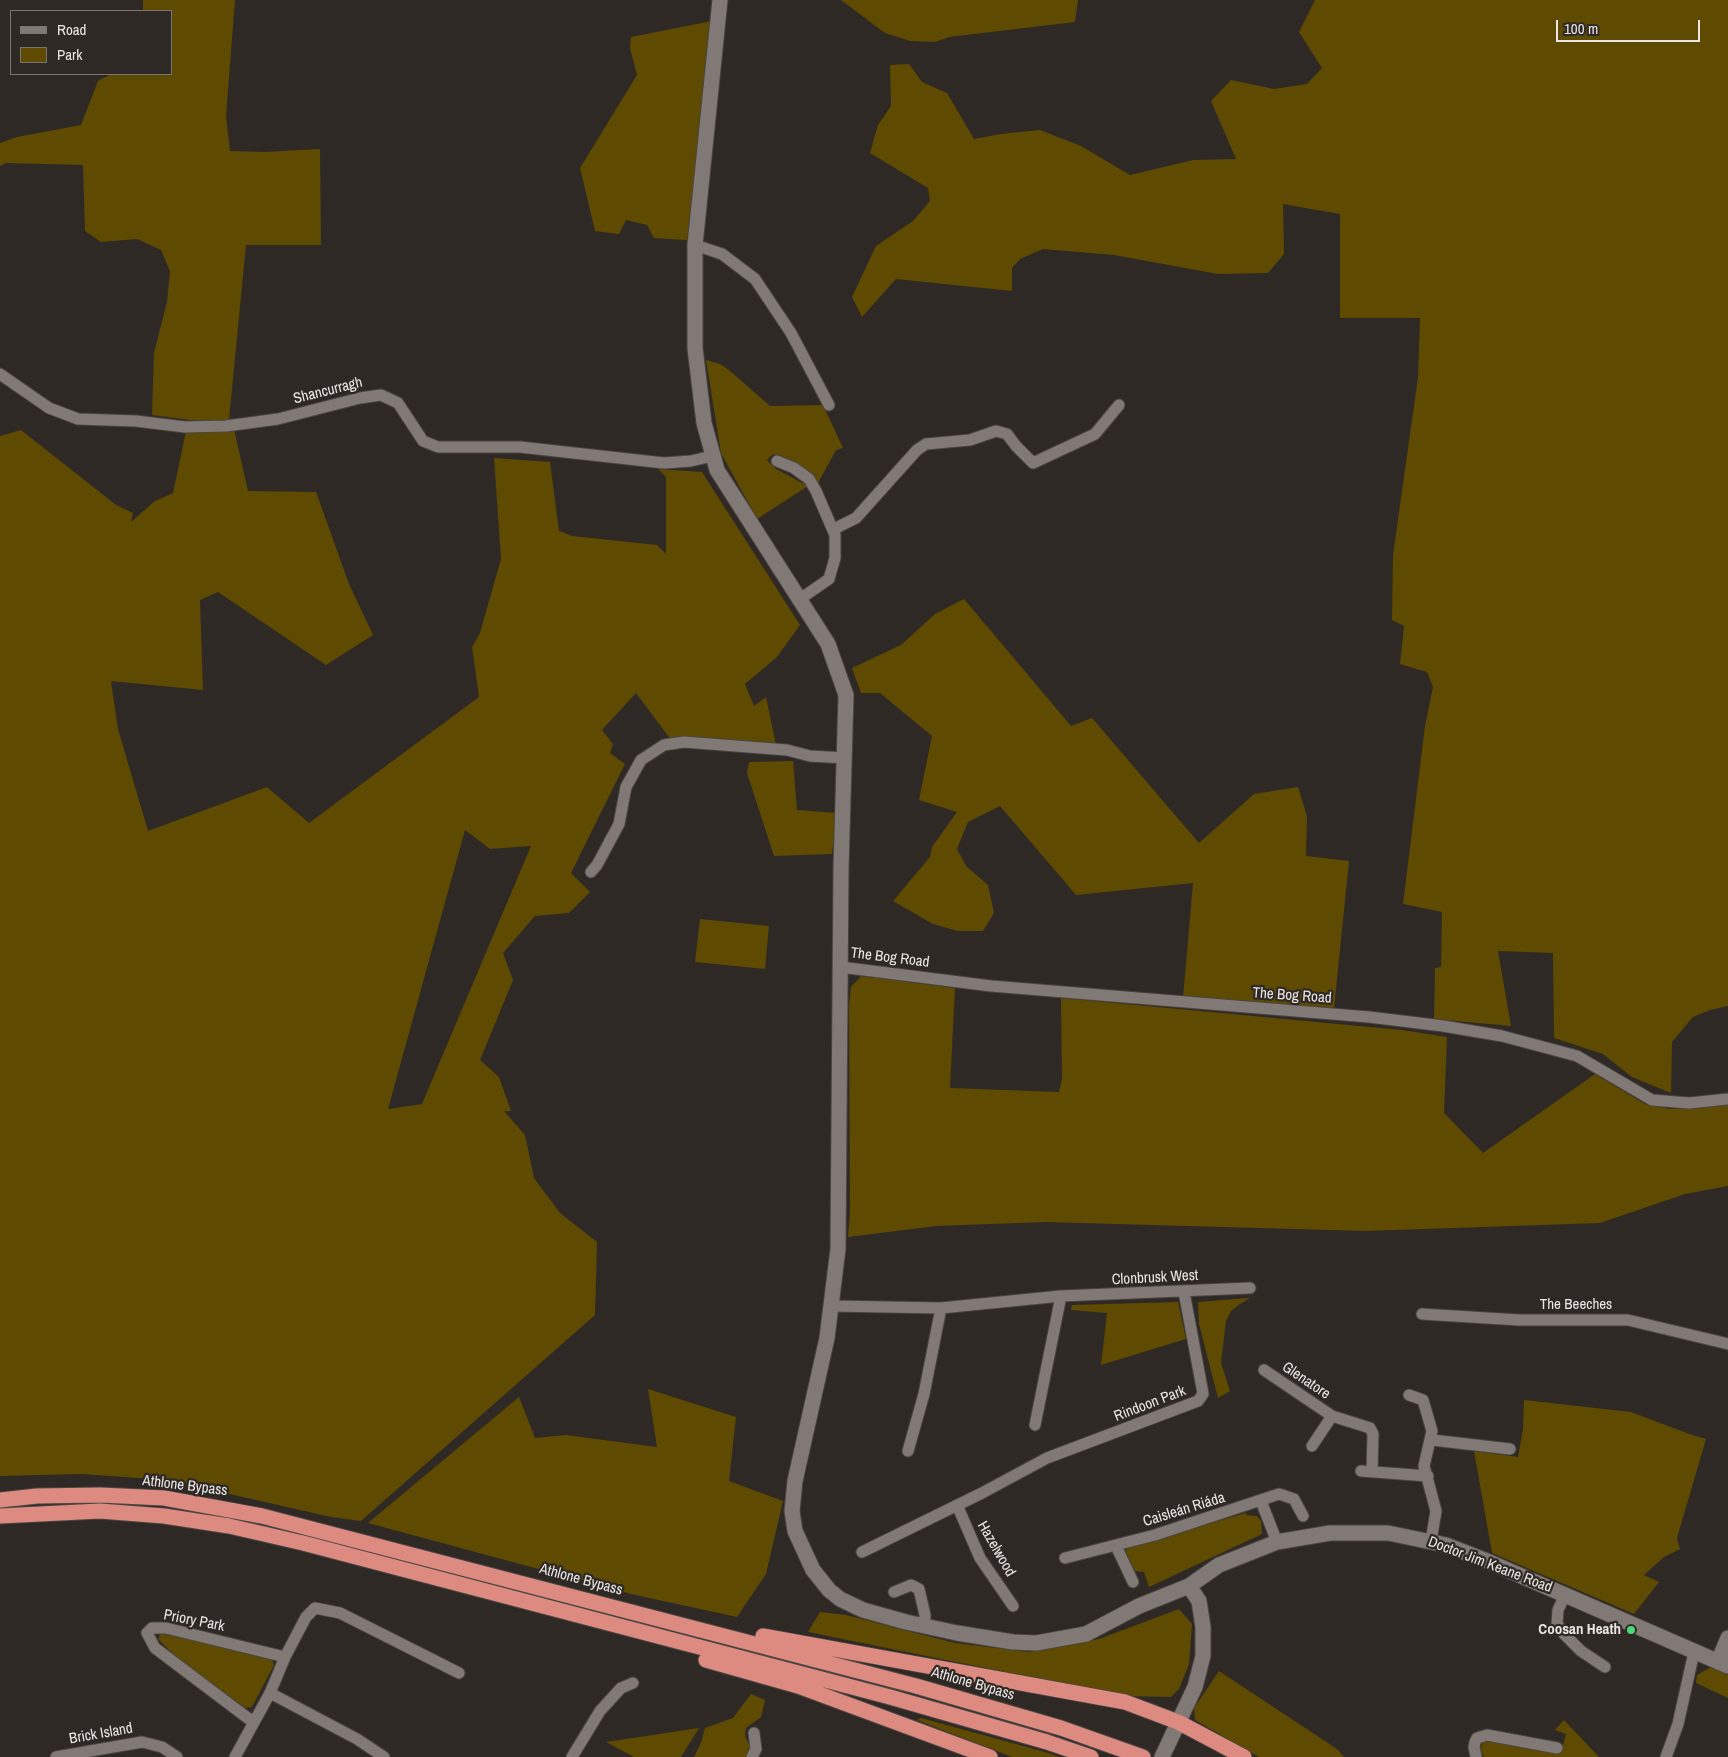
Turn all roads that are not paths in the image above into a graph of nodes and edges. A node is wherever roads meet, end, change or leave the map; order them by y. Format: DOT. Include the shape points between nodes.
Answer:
graph roads {
  1 [pos="720,0"];
  2 [pos="695,245"];
  3 [pos="0,374"];
  4 [pos="829,405"];
  5 [pos="1118,405"];
  6 [pos="712,456"];
  7 [pos="777,461"];
  8 [pos="834,529"];
  9 [pos="800,599"];
  10 [pos="845,758"];
  11 [pos="591,872"];
  12 [pos="840,967"];
  13 [pos="1728,1100"];
  14 [pos="1250,1288"];
  15 [pos="1184,1292"];
  16 [pos="1061,1296"];
  17 [pos="831,1306"];
  18 [pos="941,1308"];
  19 [pos="1422,1314"];
  20 [pos="1728,1344"];
  21 [pos="1264,1370"];
  22 [pos="1409,1394"];
  23 [pos="1332,1416"];
  24 [pos="1035,1425"];
  25 [pos="1432,1440"];
  26 [pos="1312,1446"];
  27 [pos="1510,1449"];
  28 [pos="908,1451"];
  29 [pos="1428,1476"];
  30 [pos="0,1500"];
  31 [pos="1261,1501"];
  32 [pos="957,1505"];
  33 [pos="0,1516"];
  34 [pos="1303,1516"];
  35 [pos="1431,1541"];
  36 [pos="1277,1542"];
  37 [pos="1116,1546"];
  38 [pos="862,1552"];
  39 [pos="1065,1558"];
  40 [pos="1133,1582"];
  41 [pos="1188,1586"];
  42 [pos="894,1592"];
  43 [pos="1565,1594"];
  44 [pos="538,1605"];
  45 [pos="1013,1606"];
  46 [pos="621,1608"];
  47 [pos="924,1626"];
  48 [pos="1728,1638"];
  49 [pos="1694,1652"];
  50 [pos="284,1657"];
  51 [pos="1723,1664"];
  52 [pos="1605,1668"];
  53 [pos="459,1673"];
  54 [pos="633,1683"];
  55 [pos="270,1693"];
  56 [pos="253,1722"];
  57 [pos="1178,1722"];
  58 [pos="754,1733"];
  59 [pos="1557,1748"];
  60 [pos="1138,1755"];
  61 [pos="56,1757"];
  62 [pos="177,1757"];
  63 [pos="234,1757"];
  64 [pos="384,1757"];
  65 [pos="572,1757"];
  66 [pos="752,1757"];
  67 [pos="990,1757"];
  68 [pos="1091,1757"];
  69 [pos="1162,1757"];
  70 [pos="1244,1757"];
  71 [pos="1476,1757"];
  72 [pos="1666,1757"];
  1 -- 2 [label="street, Doctor Jim Keane Road"];
  2 -- 4 [label="street" via="722,254 755,279 791,332"];
  2 -- 6 [label="street, Doctor Jim Keane Road" via="695,348 704,423"];
  3 -- 6 [label="street, Shancurragh" via="50,408 78,418 185,428 226,426 278,419 381,395 398,403 423,440 438,447 520,448 664,463"];
  5 -- 8 [label="street" via="1095,434 1033,463 1007,434 996,431 970,440 926,444 856,518"];
  6 -- 9 [label="street, Doctor Jim Keane Road" via="717,470"];
  7 -- 8 [label="street" via="809,479"];
  8 -- 9 [label="street" via="834,558 829,579"];
  9 -- 10 [label="street, Doctor Jim Keane Road" via="828,644 846,695"];
  10 -- 11 [label="street" via="684,742 664,745 641,760 626,787 619,824"];
  10 -- 12 [label="street, Doctor Jim Keane Road"];
  12 -- 13 [label="street, The Bog Road" via="991,986 1443,1026 1502,1036 1577,1056 1652,1100 1689,1103"];
  12 -- 17 [label="street, Doctor Jim Keane Road" via="838,1250"];
  14 -- 15 [label="street, Clonbrusk West"];
  15 -- 16 [label="street, Clonbrusk West"];
  15 -- 32 [label="street, Rindoon Park" via="1202,1388 1198,1401 1047,1458"];
  16 -- 18 [label="street, Clonbrusk West"];
  16 -- 24 [label="street"];
  17 -- 18 [label="street, Clonbrusk West"];
  17 -- 47 [label="street, Doctor Jim Keane Road" via="795,1480 792,1511 795,1532 813,1570 840,1599 863,1610"];
  18 -- 28 [label="street" via="924,1394"];
  19 -- 20 [label="street, The Beeches" via="1519,1320 1628,1320"];
  21 -- 23 [label="street, Glenatore"];
  22 -- 25 [label="street" via="1424,1403"];
  23 -- 26 [label="street, Glenatore"];
  23 -- 29 [label="street, Glenatore" via="1370,1428 1373,1434 1366,1472"];
  25 -- 27 [label="street"];
  25 -- 29 [label="street" via="1424,1464"];
  29 -- 35 [label="street" via="1436,1512"];
  30 -- 46 [label="highway, Athlone Bypass" via="100,1495 206,1504"];
  31 -- 34 [label="street, Caisleán Riáda" via="1279,1494 1287,1495 1297,1502"];
  31 -- 36 [label="street"];
  31 -- 37 [label="street, Caisleán Riáda"];
  32 -- 38 [label="street"];
  32 -- 45 [label="street, Hazelwood" via="980,1558"];
  33 -- 44 [label="highway" via="100,1512 164,1516 229,1526"];
  35 -- 36 [label="street, Doctor Jim Keane Road" via="1368,1531 1330,1533"];
  35 -- 43 [label="street, Doctor Jim Keane Road"];
  36 -- 41 [label="street, Doctor Jim Keane Road" via="1220,1565"];
  37 -- 39 [label="street, Caisleán Riáda"];
  37 -- 40 [label="street"];
  41 -- 47 [label="street, Doctor Jim Keane Road" via="1139,1606 1086,1634 1050,1642 1013,1642"];
  41 -- 57 [label="street" via="1198,1601 1203,1627 1203,1656 1195,1687"];
  42 -- 47 [label="street" via="911,1586 919,1589"];
  43 -- 49 [label="street, Doctor Jim Keane Road"];
  43 -- 52 [label="street" via="1556,1616 1557,1624 1576,1646"];
  44 -- 67 [label="highway" via="589,1627 798,1686"];
  44 -- 68 [label="highway" via="972,1719"];
  46 -- 57 [label="highway" via="1087,1694 1125,1702"];
  46 -- 60 [label="highway, Athlone Bypass" via="916,1686 1061,1728"];
  48 -- 51 [label="street"];
  49 -- 51 [label="street, Doctor Jim Keane Road"];
  49 -- 72 [label="street" via="1678,1724"];
  50 -- 53 [label="street" via="306,1617 315,1608 340,1613"];
  50 -- 55 [label="street"];
  50 -- 56 [label="street, Priory Park" via="166,1628 152,1628 147,1632 155,1648"];
  54 -- 65 [label="street" via="621,1688 600,1711"];
  55 -- 56 [label="street"];
  55 -- 64 [label="street"];
  56 -- 63 [label="street"];
  57 -- 69 [label="street"];
  57 -- 70 [label="highway"];
  58 -- 66 [label="street" via="756,1749"];
  59 -- 71 [label="street" via="1500,1736 1483,1736 1475,1742"];
  61 -- 62 [label="street, Brick Island" via="142,1742 162,1747"];
}
